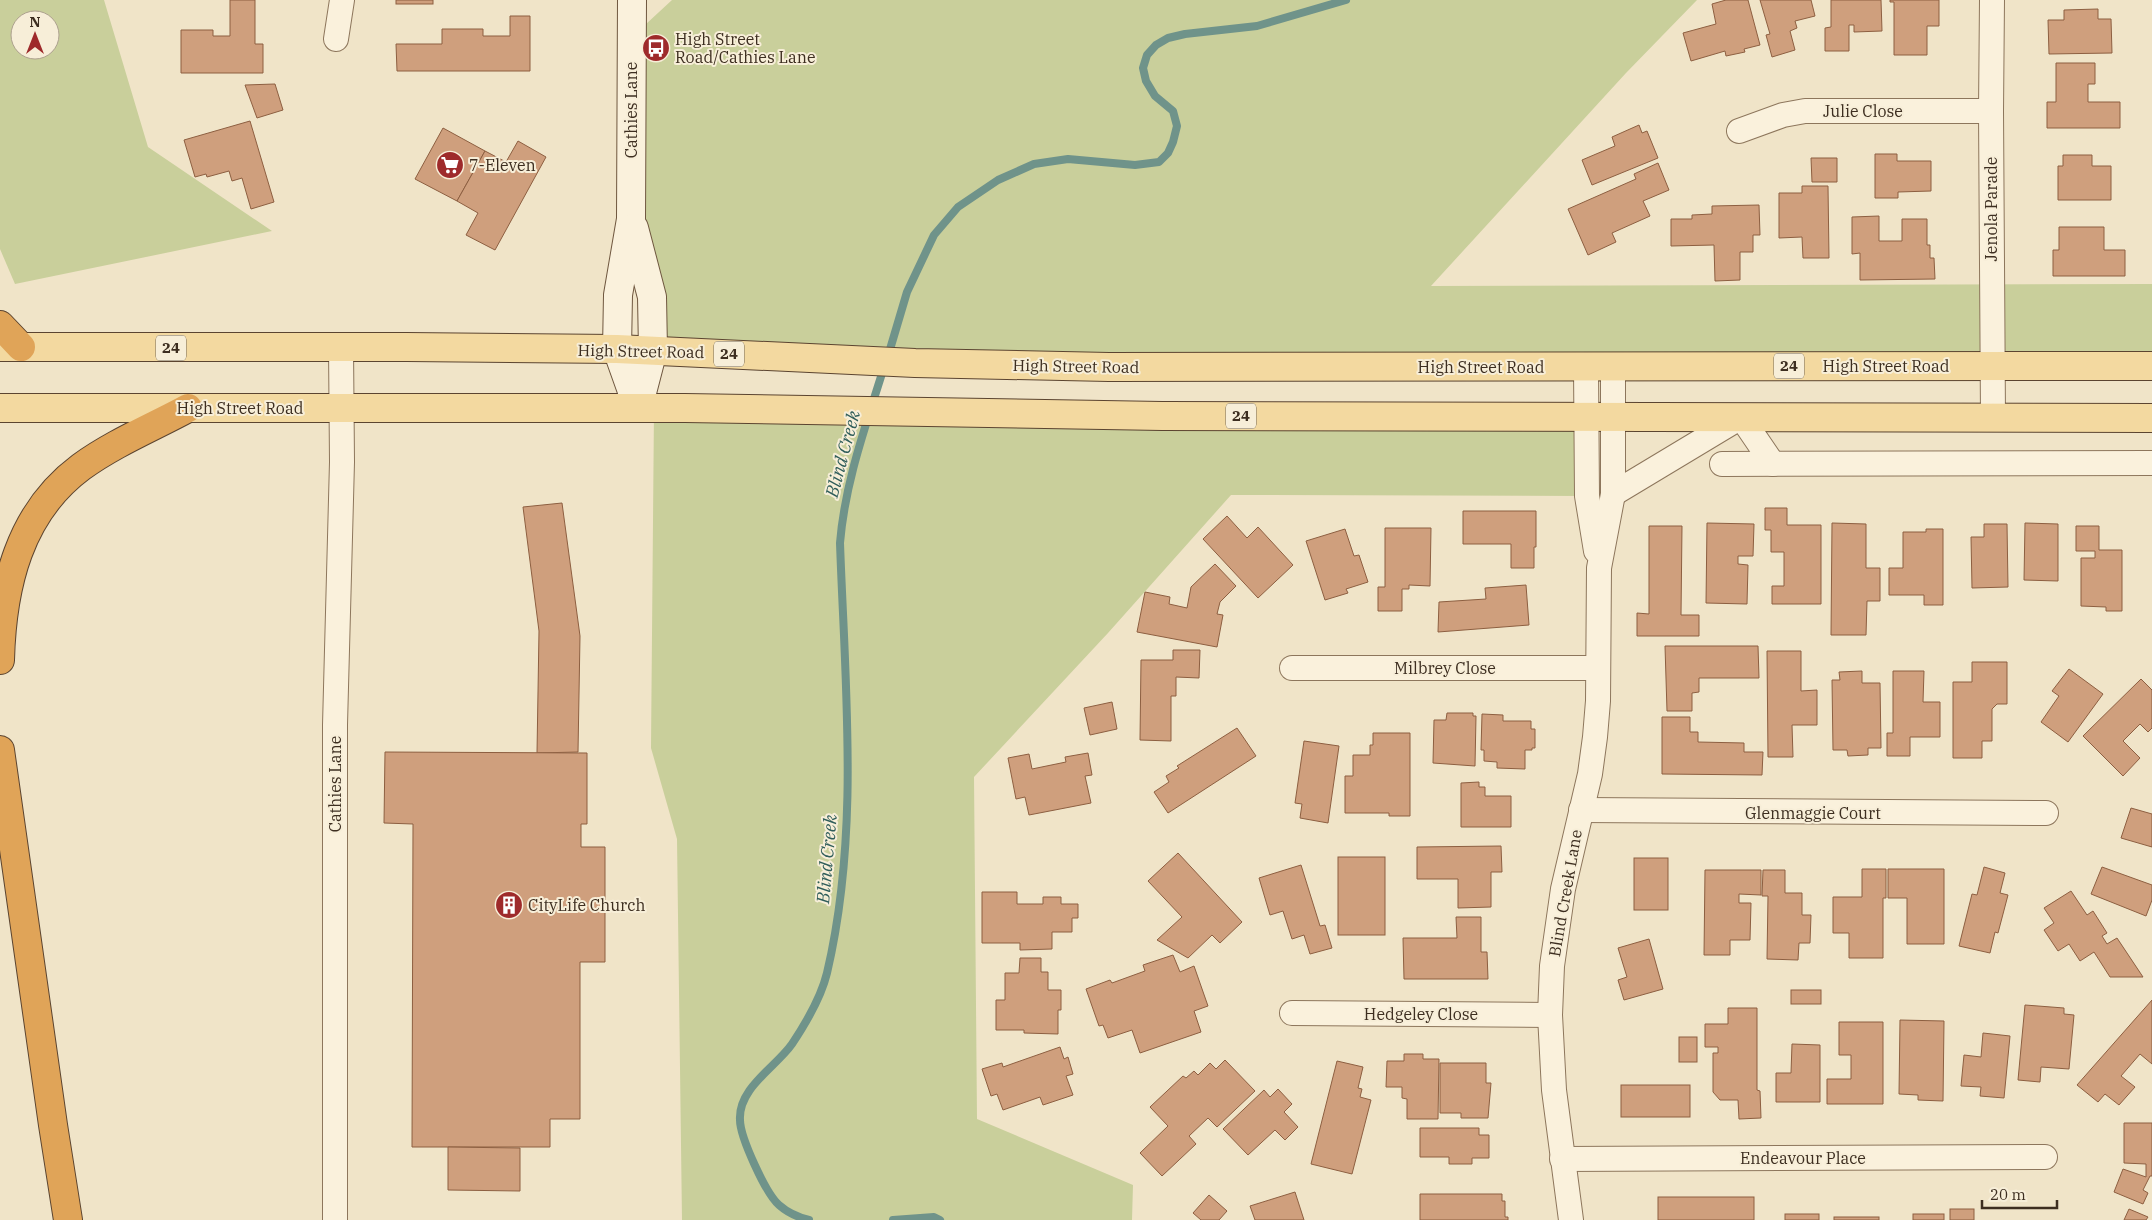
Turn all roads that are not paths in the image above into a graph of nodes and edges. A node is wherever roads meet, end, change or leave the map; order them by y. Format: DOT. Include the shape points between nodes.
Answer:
graph roads {
  1 [pos="342,0"];
  2 [pos="632,0"];
  3 [pos="1992,0"];
  4 [pos="336,39"];
  5 [pos="1991,111"];
  6 [pos="1739,131"];
  7 [pos="632,219"];
  8 [pos="0,325"];
  9 [pos="11,347"];
  10 [pos="341,347"];
  11 [pos="617,350"];
  12 [pos="653,350"];
  13 [pos="1613,366"];
  14 [pos="1993,366"];
  15 [pos="2152,366"];
  16 [pos="1586,367"];
  17 [pos="0,408"];
  18 [pos="188,408"];
  19 [pos="638,408"];
  20 [pos="342,409"];
  21 [pos="1587,417"];
  22 [pos="1614,417"];
  23 [pos="1741,417"];
  24 [pos="1993,417"];
  25 [pos="2152,418"];
  26 [pos="2152,463"];
  27 [pos="1722,464"];
  28 [pos="1773,464"];
  29 [pos="1613,494"];
  30 [pos="1599,568"];
  31 [pos="0,660"];
  32 [pos="1292,668"];
  33 [pos="1597,668"];
  34 [pos="0,750"];
  35 [pos="1581,810"];
  36 [pos="2046,813"];
  37 [pos="1292,1013"];
  38 [pos="1550,1015"];
  39 [pos="2045,1157"];
  40 [pos="1562,1159"];
  41 [pos="68,1220"];
  42 [pos="335,1220"];
  43 [pos="1571,1220"];
  1 -- 4 [label="street"];
  2 -- 7 [label="street, Cathies Lane"];
  3 -- 5 [label="street, Jenola Parade"];
  5 -- 6 [label="street, Julie Close" via="1806,111 1782,115"];
  5 -- 14 [label="street, Jenola Parade"];
  7 -- 11 [label="street, Cathies Lane" via="618,295"];
  7 -- 12 [label="street, Cathies Lane" via="652,298"];
  8 -- 9 [label="highway"];
  9 -- 10 [label="main road, High Street Road / 24"];
  10 -- 11 [label="main road, High Street Road / 24"];
  10 -- 20 [label="street, Cathies Lane"];
  11 -- 12 [label="main road, High Street Road / 24"];
  11 -- 19 [label="street, Cathies Lane"];
  12 -- 16 [label="main road, High Street Road / 24" via="915,363 1109,367"];
  12 -- 19 [label="street, Cathies Lane"];
  13 -- 14 [label="main road, High Street Road / 24"];
  13 -- 16 [label="main road, High Street Road / 24"];
  13 -- 22 [label="street, Blind Creek Lane"];
  14 -- 15 [label="main road, High Street Road / 24"];
  14 -- 24 [label="street, Jenola Parade"];
  16 -- 21 [label="street, Blind Creek Lane"];
  17 -- 18 [label="main road, High Street Road / 24"];
  18 -- 20 [label="main road, High Street Road / 24"];
  18 -- 31 [label="highway" via="89,462 46,499 16,554 4,608"];
  19 -- 20 [label="main road, High Street Road / 24"];
  19 -- 21 [label="main road, High Street Road / 24" via="1172,416"];
  20 -- 42 [label="street, Cathies Lane" via="335,725"];
  21 -- 22 [label="main road, High Street Road / 24"];
  21 -- 30 [label="street, Blind Creek Lane" via="1587,496"];
  22 -- 23 [label="main road, High Street Road / 24"];
  22 -- 29 [label="street, Blind Creek Lane"];
  23 -- 24 [label="main road, High Street Road / 24"];
  23 -- 28 [label="street"];
  23 -- 29 [label="street"];
  24 -- 25 [label="main road, High Street Road / 24"];
  26 -- 28 [label="street"];
  27 -- 28 [label="street"];
  29 -- 30 [label="street, Blind Creek Lane"];
  30 -- 33 [label="street, Blind Creek Lane"];
  32 -- 33 [label="street, Milbrey Close"];
  33 -- 35 [label="street, Blind Creek Lane" via="1595,738"];
  34 -- 41 [label="highway"];
  35 -- 36 [label="street, Glenmaggie Court"];
  35 -- 38 [label="street, Blind Creek Lane" via="1557,928"];
  37 -- 38 [label="street, Hedgeley Close"];
  38 -- 40 [label="street, Blind Creek Lane"];
  39 -- 40 [label="street, Endeavour Place"];
  40 -- 43 [label="street, Blind Creek Lane"];
}
